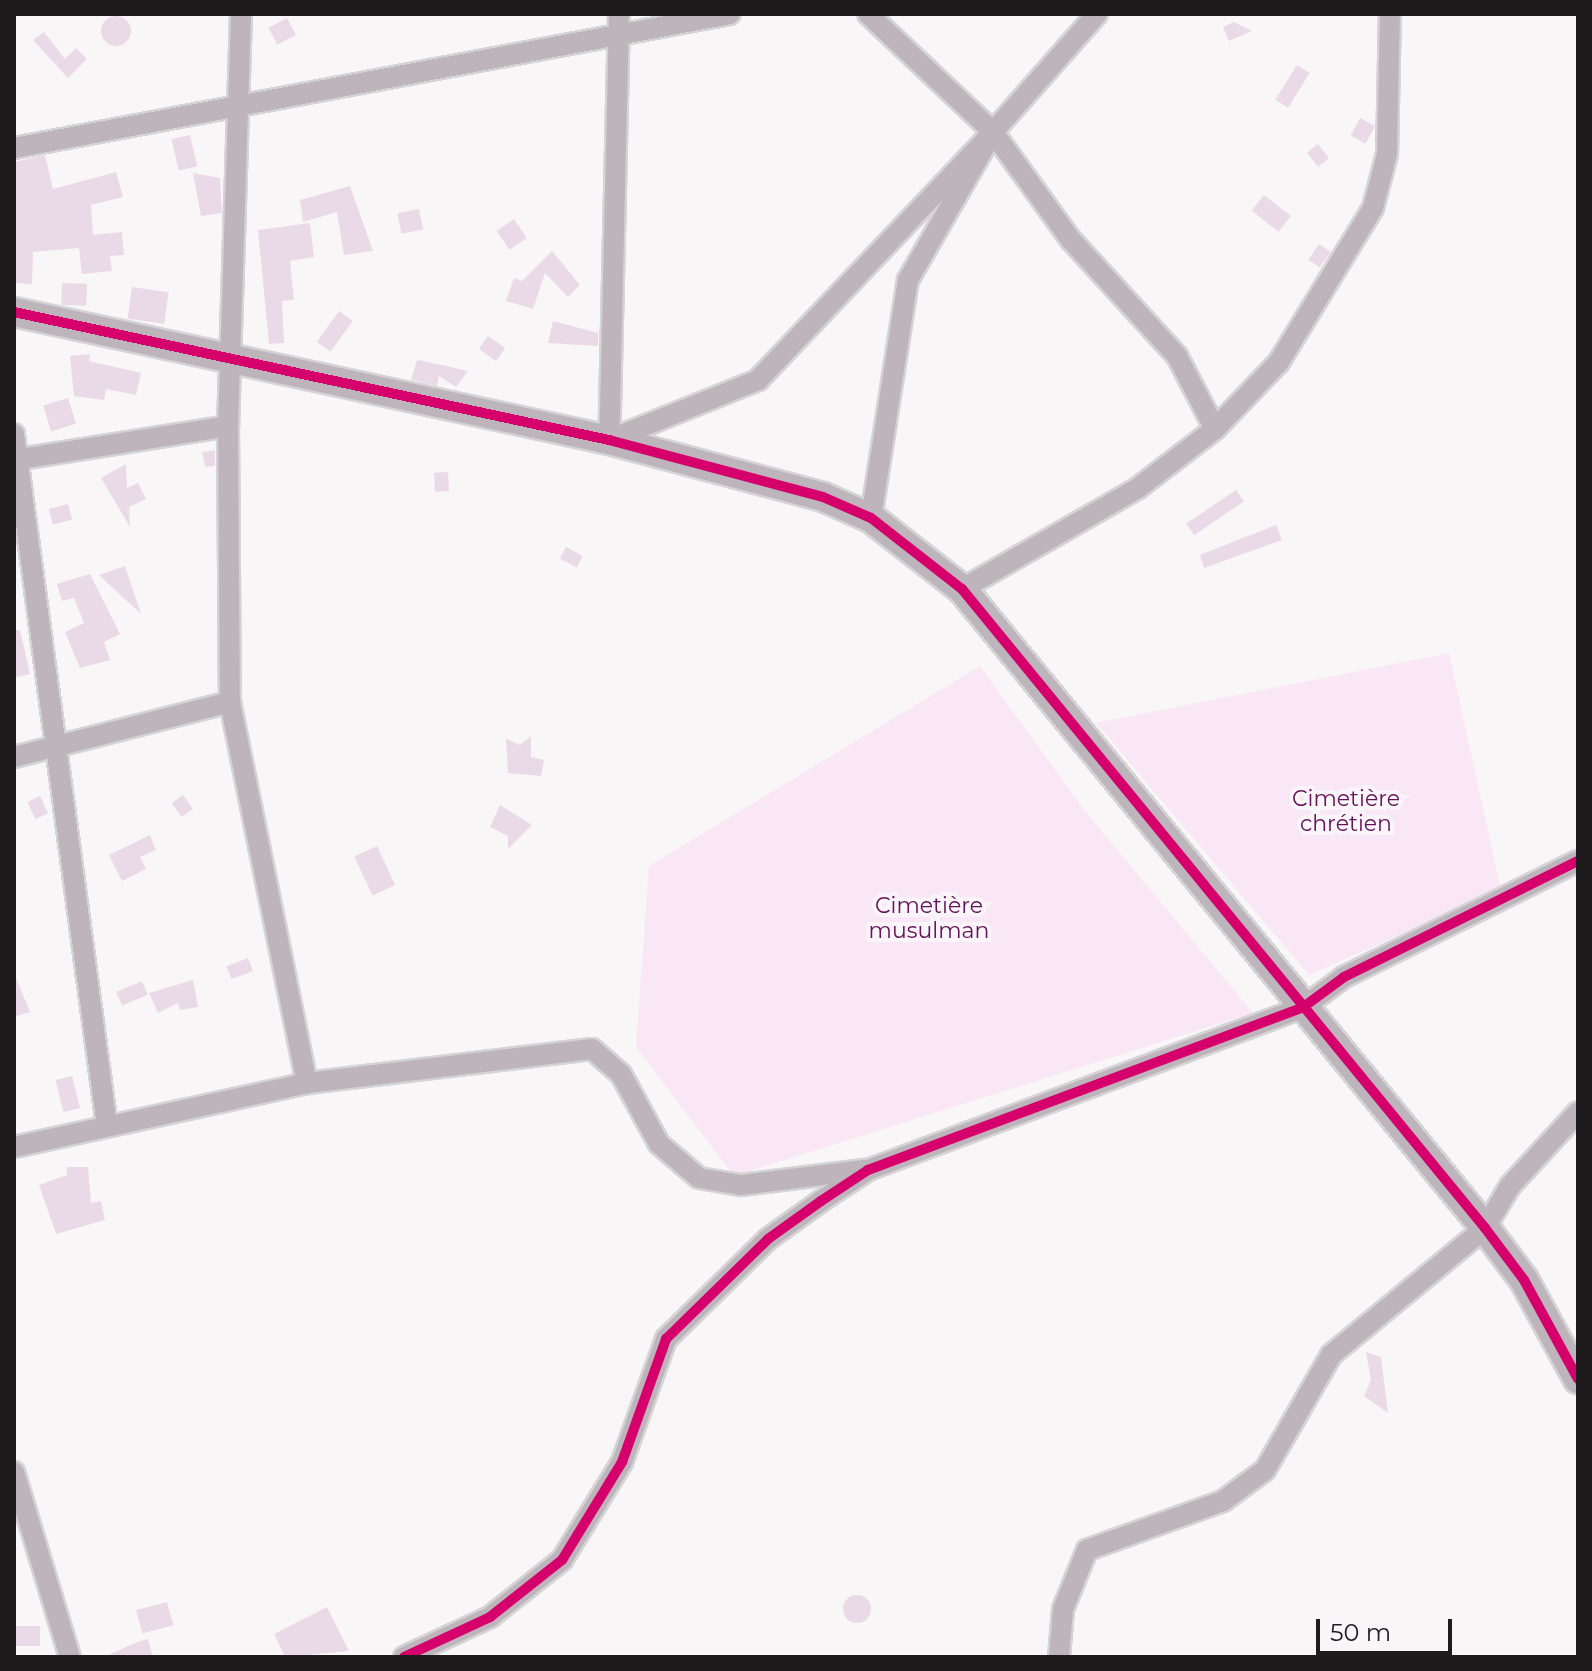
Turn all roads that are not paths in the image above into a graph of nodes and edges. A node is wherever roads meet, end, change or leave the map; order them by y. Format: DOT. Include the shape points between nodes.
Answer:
graph roads {
  1 [pos="241,14"];
  2 [pos="730,14"];
  3 [pos="868,14"];
  4 [pos="1097,14"];
  5 [pos="1390,14"];
  6 [pos="620,24"];
  7 [pos="243,105"];
  8 [pos="993,132"];
  9 [pos="14,148"];
  10 [pos="14,312"];
  11 [pos="232,362"];
  12 [pos="228,426"];
  13 [pos="1215,429"];
  14 [pos="14,434"];
  15 [pos="609,440"];
  16 [pos="15,460"];
  17 [pos="871,518"];
  18 [pos="962,589"];
  19 [pos="230,702"];
  20 [pos="55,749"];
  21 [pos="14,757"];
  22 [pos="1578,861"];
  23 [pos="1302,1008"];
  24 [pos="307,1083"];
  25 [pos="1578,1112"];
  26 [pos="107,1126"];
  27 [pos="14,1147"];
  28 [pos="868,1170"];
  29 [pos="1485,1228"];
  30 [pos="1578,1379"];
  31 [pos="14,1472"];
  32 [pos="70,1657"];
  33 [pos="404,1657"];
  34 [pos="1059,1657"];
  1 -- 7 [label="street"];
  2 -- 6 [label="street"];
  3 -- 8 [label="street"];
  4 -- 8 [label="street"];
  5 -- 13 [label="street" via="1387,154 1373,208 1279,362"];
  6 -- 7 [label="street"];
  6 -- 15 [label="street"];
  7 -- 9 [label="street"];
  7 -- 11 [label="street"];
  8 -- 13 [label="street" via="1071,240 1177,356"];
  8 -- 15 [label="street" via="758,380"];
  8 -- 17 [label="street" via="908,280"];
  10 -- 11 [label="street"];
  11 -- 12 [label="street"];
  11 -- 15 [label="street"];
  12 -- 16 [label="street"];
  12 -- 19 [label="street"];
  13 -- 18 [label="street" via="1138,488"];
  14 -- 16 [label="street"];
  15 -- 17 [label="street" via="823,497"];
  16 -- 20 [label="street"];
  17 -- 18 [label="street"];
  18 -- 23 [label="street"];
  19 -- 20 [label="street"];
  19 -- 24 [label="street"];
  20 -- 21 [label="street"];
  20 -- 26 [label="street"];
  22 -- 23 [label="street" via="1344,977"];
  23 -- 28 [label="street"];
  23 -- 29 [label="street"];
  24 -- 26 [label="street"];
  24 -- 28 [label="street" via="592,1049 621,1074 659,1144 699,1178 741,1185"];
  25 -- 29 [label="street" via="1510,1186"];
  26 -- 27 [label="street"];
  28 -- 33 [label="street" via="768,1239 666,1339 622,1462 562,1560 490,1617"];
  29 -- 30 [label="street" via="1524,1280"];
  29 -- 34 [label="street" via="1331,1355 1265,1470 1223,1501 1087,1550 1067,1593"];
  31 -- 32 [label="street"];
}
